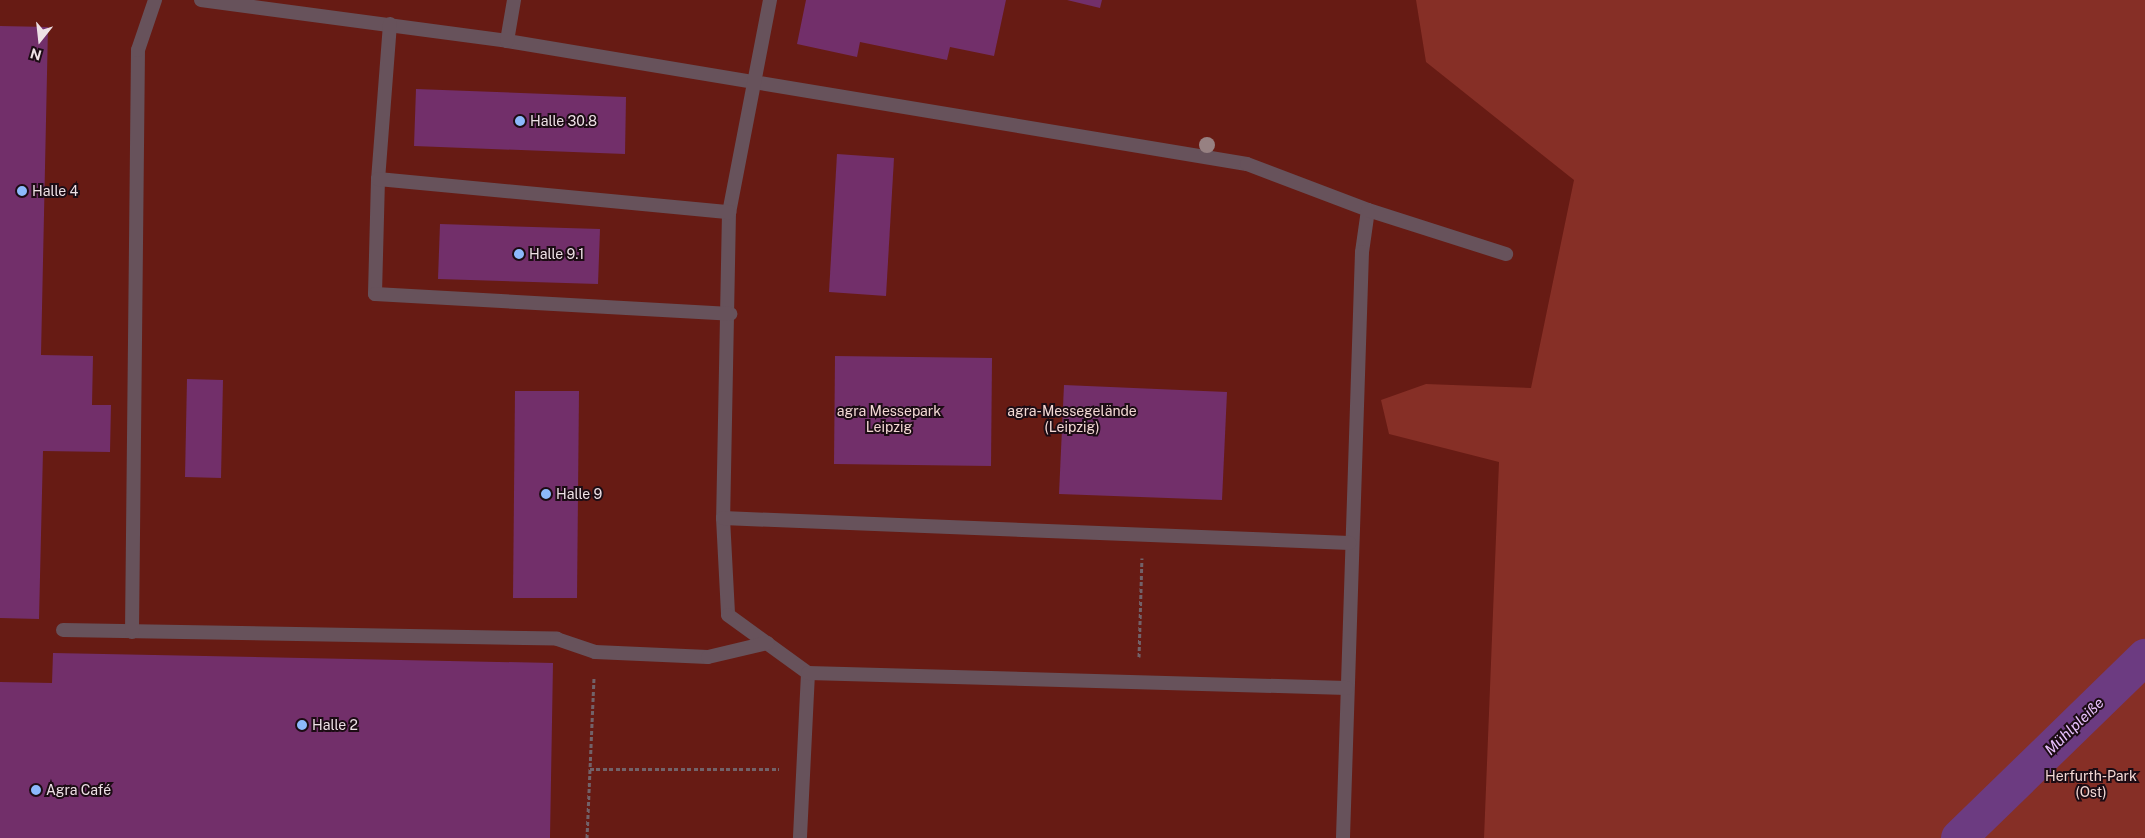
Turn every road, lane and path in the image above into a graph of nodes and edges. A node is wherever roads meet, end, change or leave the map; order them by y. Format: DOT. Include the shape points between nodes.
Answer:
graph roads {
  1 [pos="154,0"];
  2 [pos="201,0"];
  3 [pos="514,0"];
  4 [pos="770,0"];
  5 [pos="390,24"];
  6 [pos="507,41"];
  7 [pos="754,81"];
  8 [pos="378,179"];
  9 [pos="1368,210"];
  10 [pos="730,212"];
  11 [pos="1506,254"];
  12 [pos="730,314"];
  13 [pos="723,518"];
  14 [pos="1143,533"];
  15 [pos="1350,542"];
  16 [pos="64,630"];
  17 [pos="132,632"];
  18 [pos="767,643"];
  19 [pos="595,652"];
  20 [pos="808,673"];
  21 [pos="1138,682"];
  22 [pos="1347,688"];
  23 [pos="590,769"];
  24 [pos="803,769"];
  25 [pos="587,838"];
  26 [pos="800,838"];
  27 [pos="1343,838"];
  1 -- 17 [label="lane" via="138,50"];
  2 -- 5 [label="lane"];
  3 -- 6 [label="lane"];
  4 -- 7 [label="lane"];
  5 -- 6 [label="lane"];
  5 -- 8 [label="lane"];
  6 -- 7 [label="lane"];
  7 -- 9 [label="lane" via="1247,164"];
  7 -- 10 [label="lane"];
  8 -- 10 [label="lane"];
  8 -- 12 [label="lane" via="375,294"];
  9 -- 11 [label="lane"];
  9 -- 15 [label="lane" via="1362,252"];
  10 -- 12 [label="lane"];
  12 -- 13 [label="lane"];
  13 -- 14 [label="lane"];
  13 -- 18 [label="lane" via="728,615"];
  14 -- 15 [label="lane"];
  14 -- 21 [label="path"];
  15 -- 22 [label="lane"];
  16 -- 17 [label="lane"];
  17 -- 19 [label="lane" via="557,640"];
  18 -- 19 [label="lane" via="708,657"];
  18 -- 20 [label="lane"];
  19 -- 23 [label="path"];
  20 -- 21 [label="lane"];
  20 -- 24 [label="lane"];
  21 -- 22 [label="lane"];
  22 -- 27 [label="lane"];
  23 -- 24 [label="path"];
  23 -- 25 [label="path"];
  24 -- 26 [label="lane"];
}
